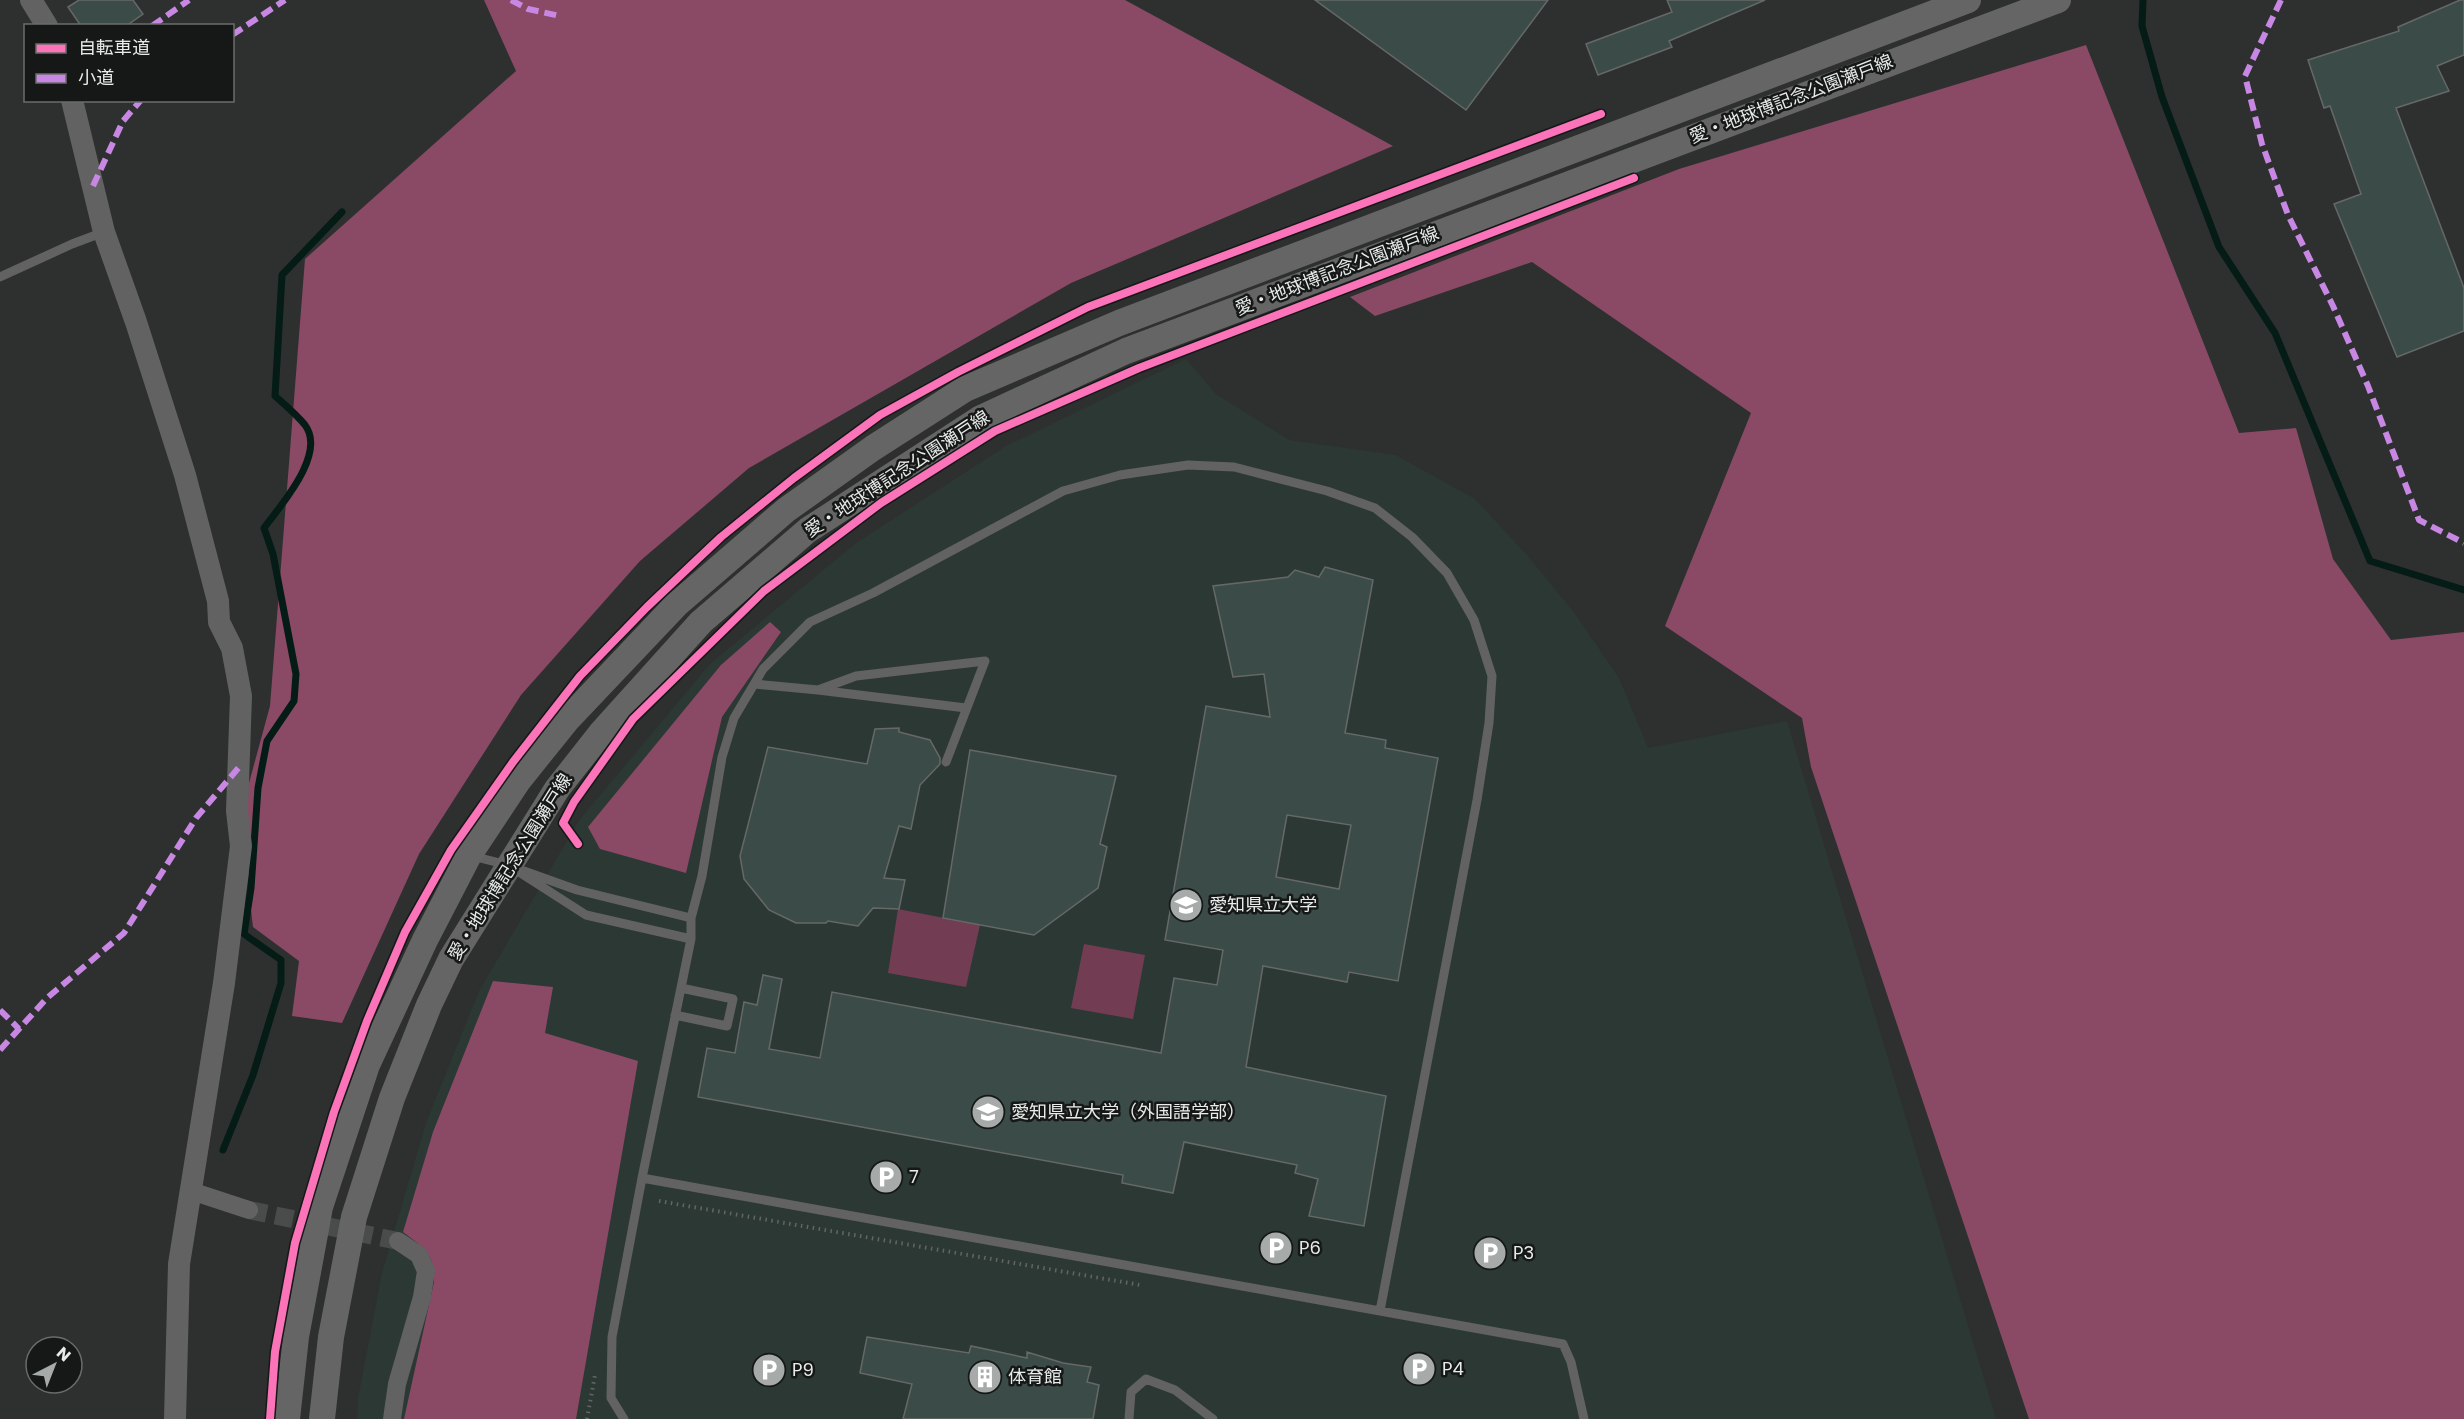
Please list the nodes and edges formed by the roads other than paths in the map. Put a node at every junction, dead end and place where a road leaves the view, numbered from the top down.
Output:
1 (31, 0) edge
2 (1968, 0) edge
3 (2058, 0) edge
4 (46, 24) edge
5 (72, 102) edge
6 (104, 232) junction
7 (0, 277) edge
8 (755, 684) junction
9 (818, 690) junction
10 (966, 708) junction
11 (946, 762) dead end
12 (469, 855) junction
13 (508, 865) junction
14 (691, 918) junction
15 (691, 939) junction
16 (681, 988) junction
17 (675, 1015) junction
18 (642, 1178) junction
19 (191, 1191) junction
20 (249, 1210) tunnel mouth
21 (398, 1241) tunnel mouth
22 (1380, 1311) junction
23 (175, 1419) edge
24 (287, 1419) edge
25 (322, 1419) edge
26 (392, 1419) edge
27 (624, 1419) edge
28 (1129, 1419) edge
29 (1213, 1419) edge
30 (1584, 1419) edge

1 - 4 street
2 - 12 main road, 愛・地球博記念公園瀬戸線
3 - 13 main road, 愛・地球博記念公園瀬戸線
5 - 6 street
6 - 7 lane
6 - 19 street
8 - 9 lane
8 - 14 lane
8 - 22 lane
9 - 10 lane
9 - 10 lane
10 - 11 lane
12 - 13 lane
12 - 24 main road, 愛・地球博記念公園瀬戸線
13 - 14 lane
13 - 15 lane
13 - 25 main road, 愛・地球博記念公園瀬戸線
14 - 15 lane
15 - 16 lane
16 - 17 lane
16 - 17 lane
17 - 18 lane
18 - 22 lane
18 - 27 lane
19 - 20 street
19 - 23 street
21 - 26 street
22 - 30 lane
28 - 29 lane

